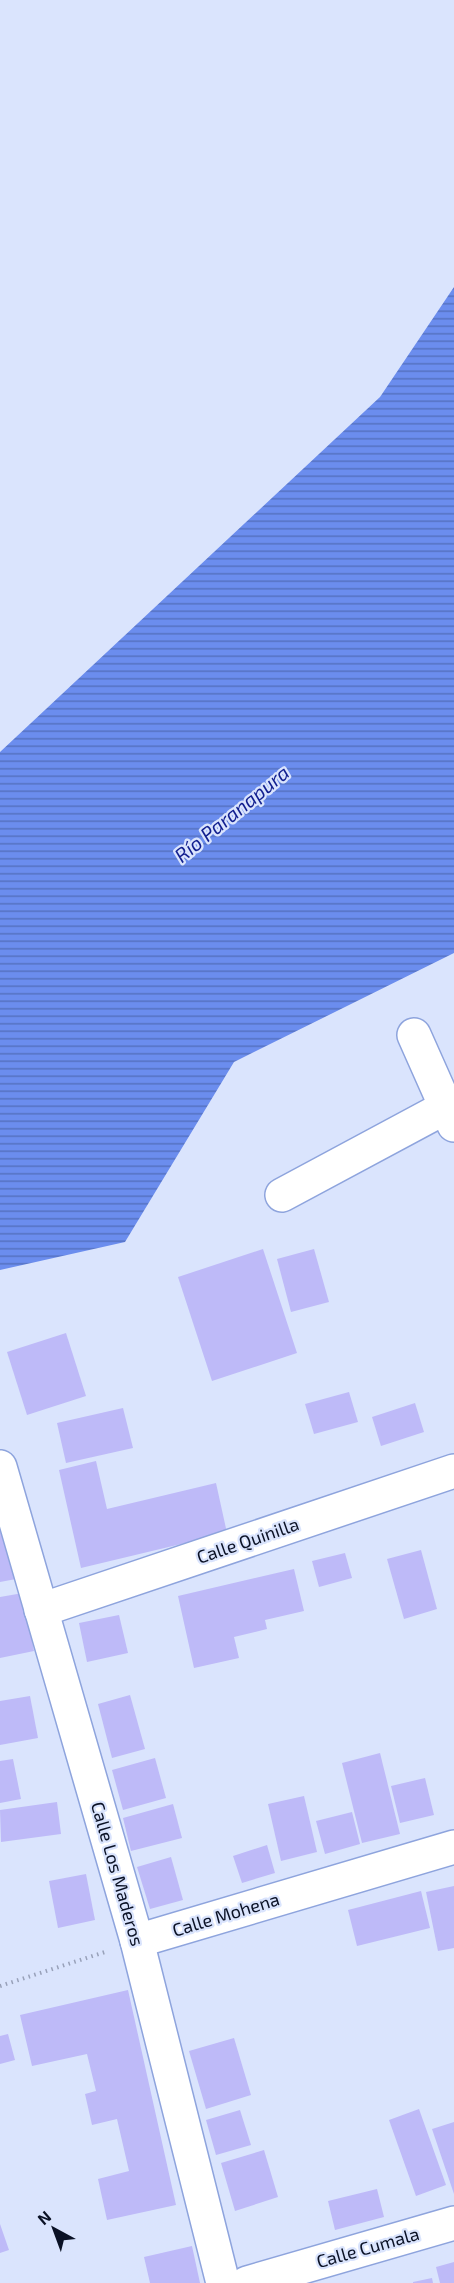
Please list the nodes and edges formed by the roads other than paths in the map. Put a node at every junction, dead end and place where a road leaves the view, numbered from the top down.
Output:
1 (414, 1035) dead end
2 (450, 1116) edge
3 (282, 1195) dead end
4 (0, 1467) edge
5 (454, 1471) edge
6 (41, 1610) junction
7 (454, 1847) edge
8 (136, 1941) junction
9 (454, 2223) edge
10 (223, 2283) edge
11 (247, 2283) edge

1 - 2 street
2 - 3 street
4 - 6 street, Calle Los Maderos
5 - 6 street, Calle Quinilla
6 - 8 street, Calle Los Maderos
7 - 8 street, Calle Mohena
8 - 10 street, Calle Los Maderos
9 - 11 street, Calle Cumala

